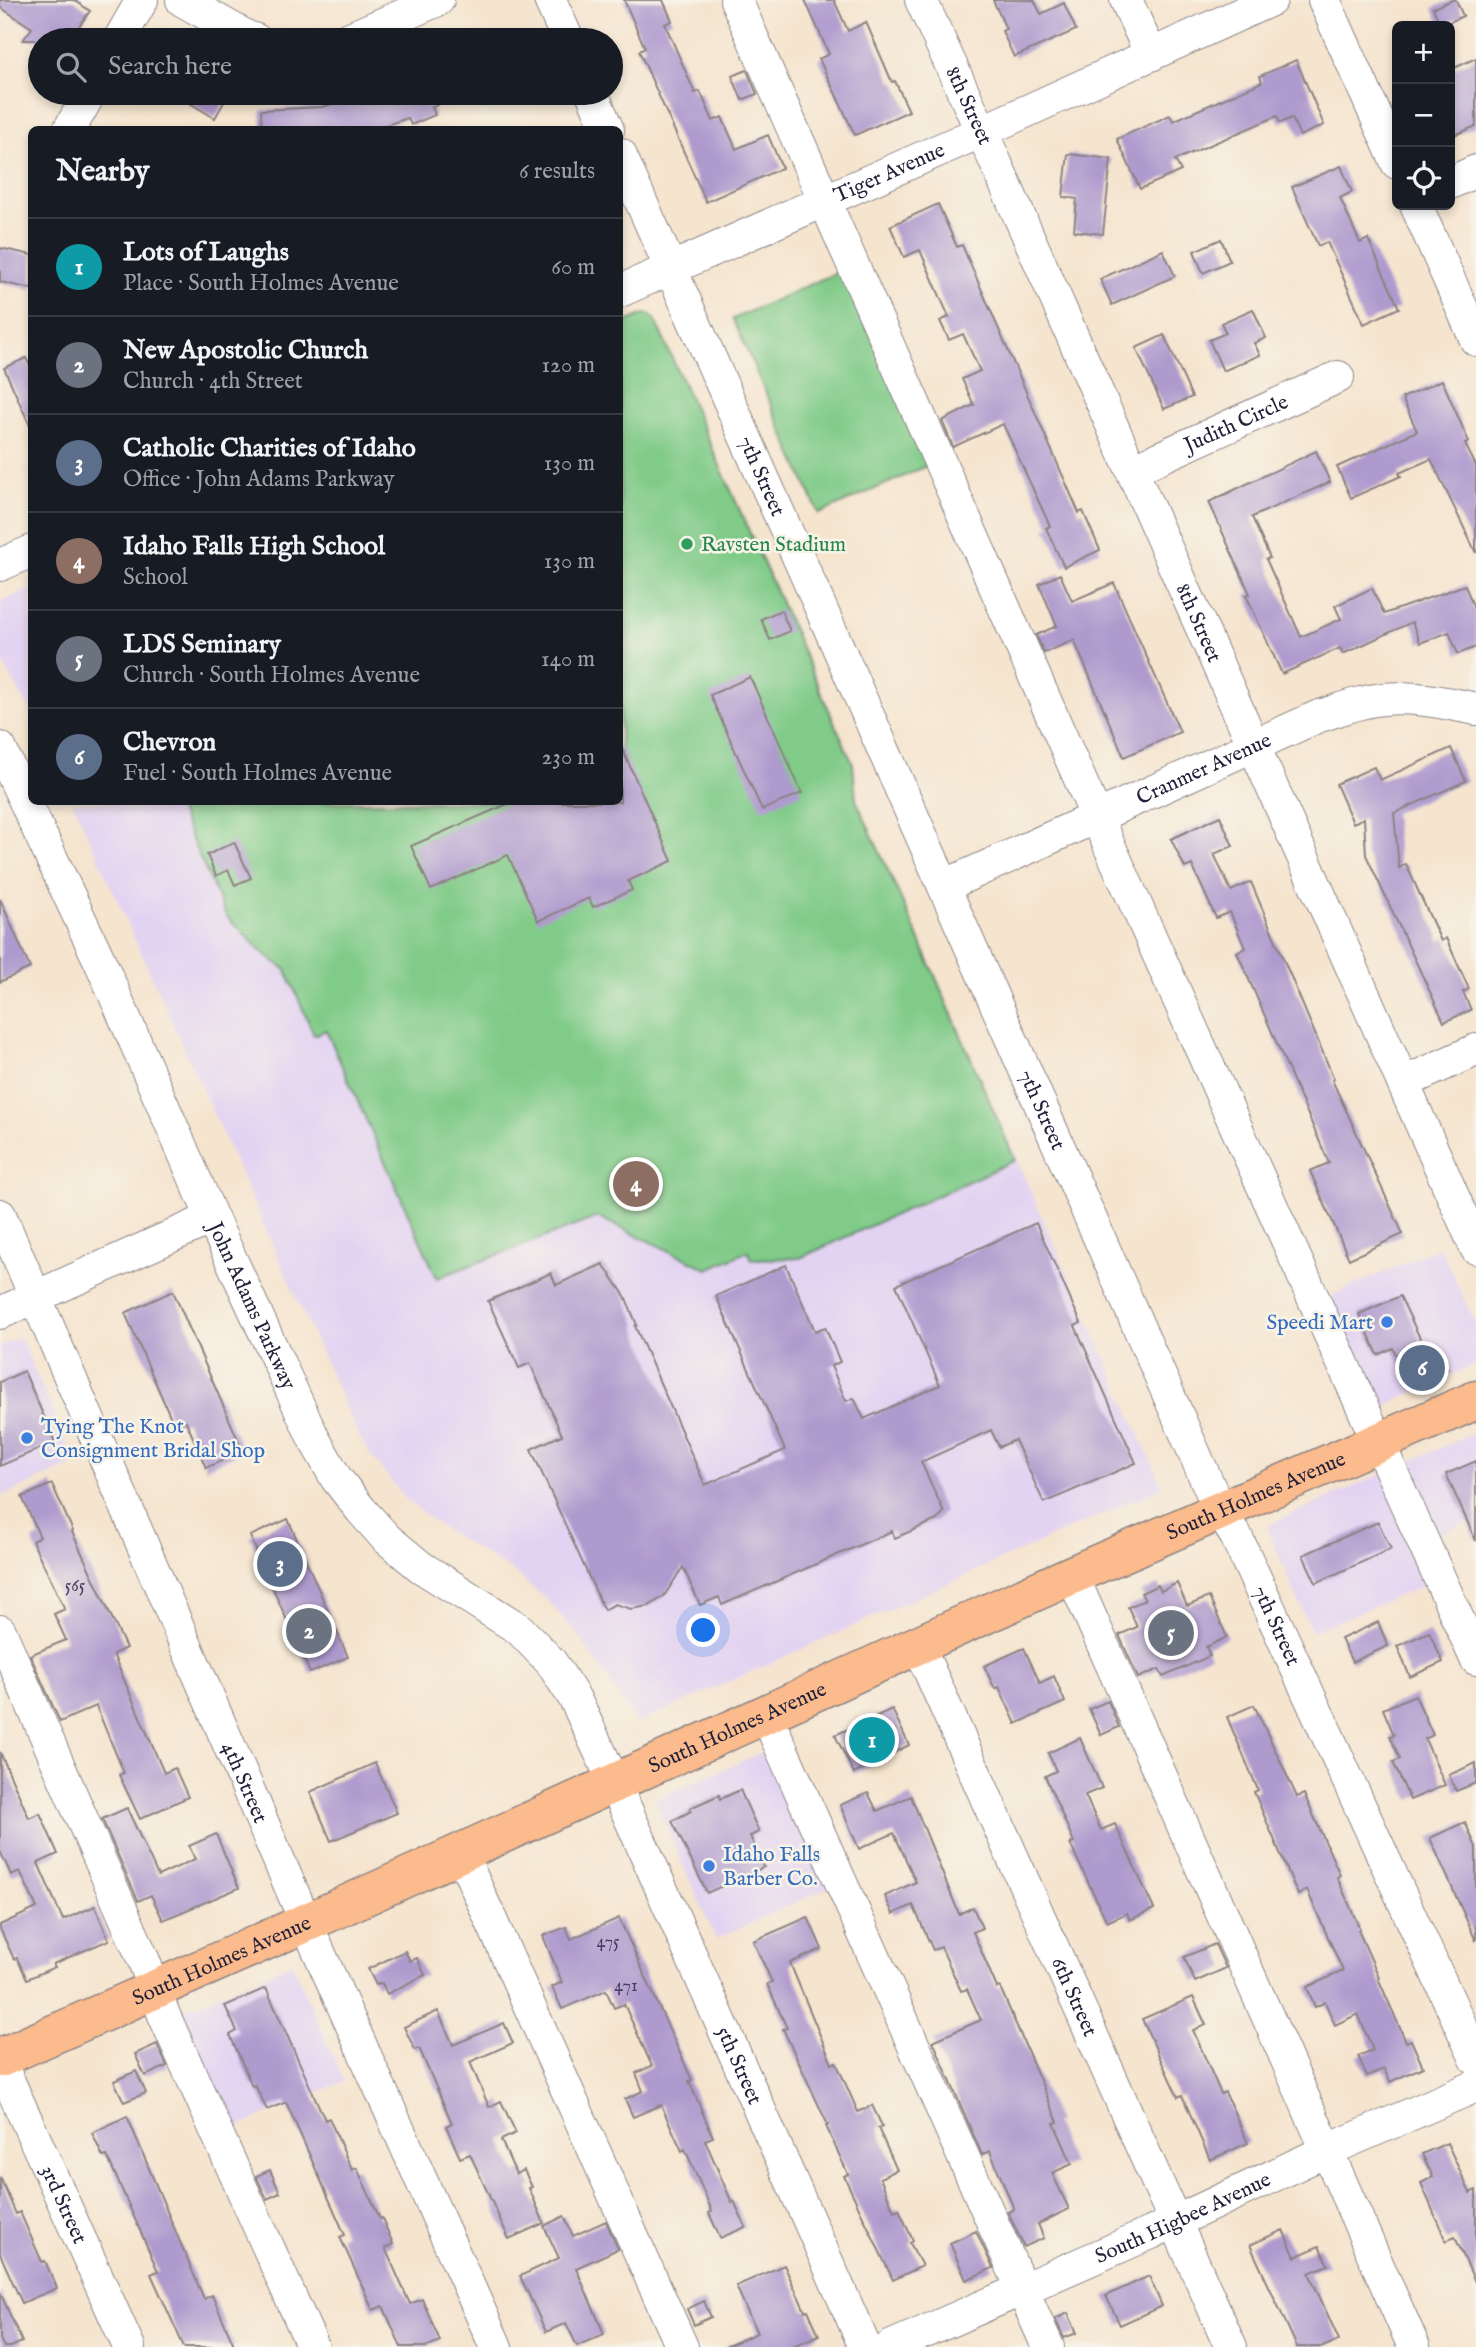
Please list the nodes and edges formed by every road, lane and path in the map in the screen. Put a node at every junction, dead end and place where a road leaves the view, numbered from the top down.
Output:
1 (142, 0) edge
2 (182, 0) edge
3 (438, 0) edge
4 (550, 0) edge
5 (736, 0) edge
6 (921, 0) edge
7 (1126, 0) edge
8 (1271, 0) edge
9 (1324, 0) edge
10 (126, 28) edge
11 (231, 28) edge
12 (373, 28) edge
13 (563, 28) edge
14 (1151, 55) junction
15 (83, 105) edge
16 (597, 105) edge
17 (71, 126) edge
18 (606, 126) edge
19 (982, 132) junction
20 (1392, 152) edge
21 (623, 161) edge
22 (1476, 171) edge
23 (1455, 181) edge
24 (823, 201) junction
25 (1418, 210) edge
26 (671, 268) junction
27 (623, 290) edge
28 (1476, 340) edge
29 (1338, 377) dead end
30 (1132, 470) junction
31 (28, 553) edge
32 (0, 565) edge
33 (1476, 709) edge
34 (1255, 747) junction
35 (0, 748) edge
36 (1097, 817) junction
37 (944, 886) junction
38 (1476, 1050) edge
39 (1404, 1083) junction
40 (0, 1215) edge
41 (212, 1218) junction
42 (1476, 1248) edge
43 (35, 1297) junction
44 (0, 1313) edge
45 (1476, 1400) edge
46 (1379, 1444) junction
47 (1220, 1511) junction
48 (1072, 1575) junction
49 (0, 1631) edge
50 (918, 1645) junction
51 (1476, 1659) edge
52 (766, 1714) junction
53 (614, 1782) junction
54 (461, 1853) junction
55 (306, 1923) junction
56 (154, 1990) junction
57 (1476, 2059) edge
58 (0, 2060) edge
59 (1476, 2085) edge
60 (1326, 2151) junction
61 (1175, 2222) junction
62 (1023, 2291) junction
63 (129, 2347) edge
64 (313, 2347) edge
65 (496, 2347) edge
66 (682, 2347) edge
67 (865, 2347) edge
68 (890, 2347) edge
69 (1048, 2347) edge
70 (1231, 2347) edge
71 (1414, 2347) edge

1 - 10 street
2 - 11 street
3 - 12 street
4 - 13 street
5 - 24 street
6 - 19 street, 8th Street
7 - 14 street
8 - 14 street, Tiger Avenue
9 - 20 street
14 - 19 street, Tiger Avenue
15 - 17 street
16 - 18 street
19 - 24 street, Tiger Avenue
19 - 30 street, 8th Street
21 - 26 street, 7th Street
22 - 23 street
24 - 26 street, Tiger Avenue
24 - 36 street
25 - 28 street
26 - 27 street, Tiger Avenue
26 - 37 street, 7th Street
29 - 30 street, Judith Circle
30 - 34 street, 8th Street
31 - 32 street
33 - 34 street, Cranmer Avenue
34 - 36 street, Cranmer Avenue
34 - 39 street, 8th Street
35 - 41 street, John Adams Parkway
36 - 37 street, Cranmer Avenue
36 - 46 street
37 - 47 street, 7th Street
38 - 39 street
39 - 42 street, 8th Street
40 - 43 street, 4th Street
41 - 43 street
41 - 53 street, John Adams Parkway
43 - 44 street
43 - 55 street, 4th Street
45 - 46 main road, South Holmes Avenue
46 - 47 main road, South Holmes Avenue
46 - 51 street
47 - 48 main road, South Holmes Avenue
47 - 57 street, 7th Street
48 - 50 main road, South Holmes Avenue
48 - 60 street
49 - 56 street
50 - 52 main road, South Holmes Avenue
50 - 61 street, 6th Street
52 - 53 main road, South Holmes Avenue
52 - 62 street
53 - 54 main road, South Holmes Avenue
53 - 67 street, 5th Street
54 - 55 main road, South Holmes Avenue
54 - 66 street
55 - 56 main road, South Holmes Avenue
55 - 65 street, 4th Street
56 - 58 main road, South Holmes Avenue
56 - 64 street
58 - 63 street, 3rd Street
59 - 60 street, South Higbee Avenue
60 - 61 street, South Higbee Avenue
60 - 71 street
61 - 62 street, South Higbee Avenue
61 - 70 street, 6th Street
62 - 68 street, South Higbee Avenue
62 - 69 street

